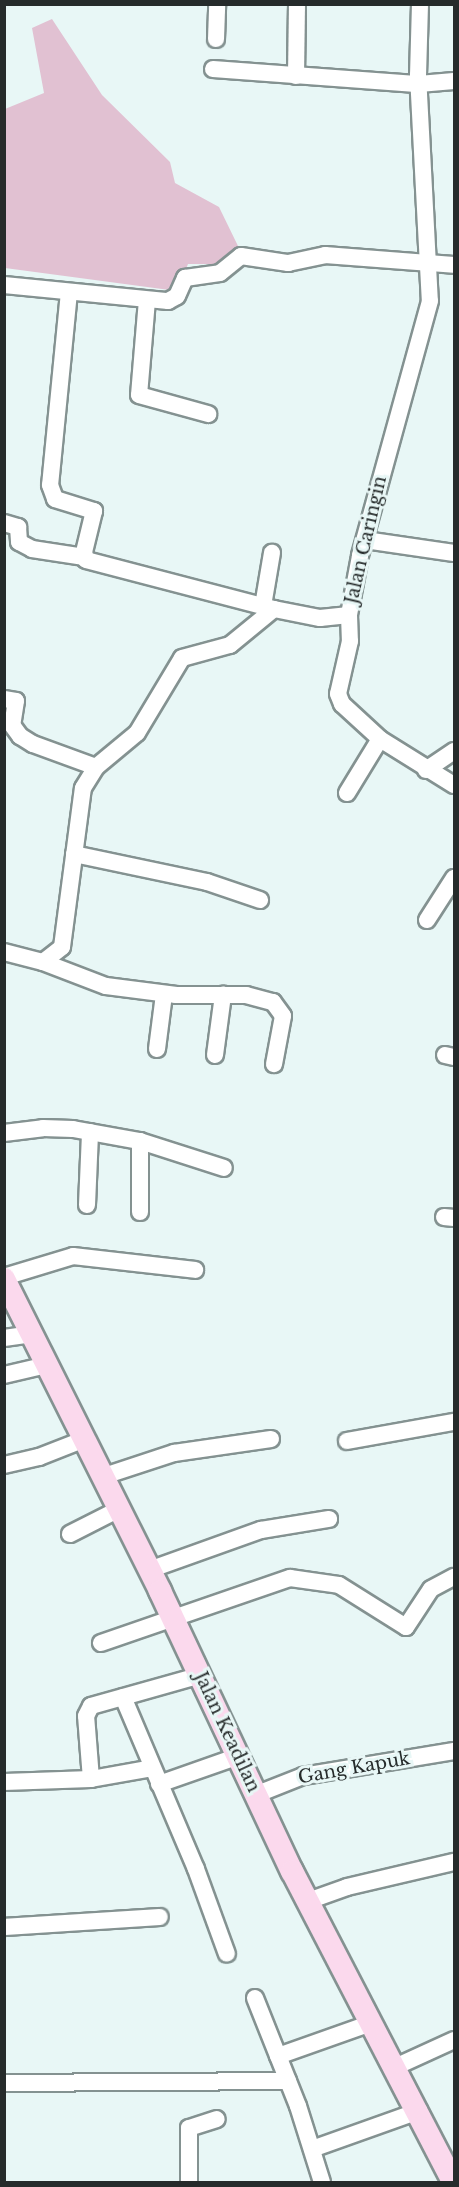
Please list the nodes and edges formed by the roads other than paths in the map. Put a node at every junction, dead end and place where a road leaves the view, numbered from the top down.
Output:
1 (217, 4) edge
2 (297, 4) edge
3 (420, 4) edge
4 (216, 39) dead end
5 (213, 69) dead end
6 (296, 76) junction
7 (454, 81) edge
8 (419, 84) junction
9 (430, 264) junction
10 (454, 265) edge
11 (4, 285) edge
12 (69, 292) junction
13 (147, 300) junction
14 (208, 414) dead end
15 (4, 523) edge
16 (365, 540) junction
17 (272, 553) dead end
18 (454, 553) edge
19 (84, 557) junction
20 (269, 608) junction
21 (349, 615) junction
22 (4, 699) edge
23 (380, 739) junction
24 (454, 751) edge
25 (96, 767) junction
26 (426, 770) junction
27 (454, 785) edge
28 (347, 793) dead end
29 (74, 854) junction
30 (454, 878) edge
31 (260, 900) dead end
32 (427, 920) dead end
33 (4, 952) edge
34 (43, 962) junction
35 (164, 994) junction
36 (223, 995) junction
37 (157, 1049) dead end
38 (216, 1055) dead end
39 (274, 1064) dead end
40 (90, 1132) junction
41 (4, 1133) edge
42 (140, 1142) junction
43 (224, 1167) dead end
44 (87, 1205) dead end
45 (140, 1212) dead end
46 (195, 1270) dead end
47 (4, 1278) edge
48 (29, 1331) junction
49 (4, 1332) edge
50 (4, 1338) edge
51 (47, 1365) junction
52 (4, 1375) edge
53 (454, 1422) edge
54 (85, 1439) junction
55 (271, 1439) dead end
56 (347, 1441) dead end
57 (4, 1465) edge
58 (109, 1474) junction
59 (119, 1509) junction
60 (329, 1519) dead end
61 (70, 1534) dead end
62 (149, 1570) junction
63 (454, 1577) edge
64 (172, 1616) junction
65 (101, 1643) dead end
66 (201, 1675) junction
67 (123, 1697) junction
68 (454, 1751) edge
69 (239, 1756) junction
70 (152, 1768) junction
71 (91, 1779) junction
72 (4, 1782) edge
73 (159, 1784) junction
74 (269, 1788) junction
75 (454, 1862) edge
76 (308, 1901) junction
77 (160, 1917) dead end
78 (4, 1927) edge
79 (227, 1954) dead end
80 (255, 1998) dead end
81 (371, 2023) junction
82 (454, 2040) edge
83 (278, 2056) junction
84 (402, 2064) junction
85 (288, 2081) junction
86 (4, 2083) edge
87 (419, 2111) junction
88 (218, 2119) dead end
89 (312, 2149) junction
90 (189, 2182) edge
91 (322, 2182) edge
92 (453, 2182) edge

1 - 4 street
2 - 6 street
3 - 8 street, Jalan Caringin
5 - 6 street
6 - 8 street
7 - 8 street
8 - 9 street, Jalan Caringin
9 - 10 street
9 - 13 street
9 - 16 street, Jalan Caringin
11 - 12 street
12 - 13 street
12 - 19 street
13 - 14 street
15 - 19 street, Jalan Caringin
16 - 18 street
16 - 21 street, Jalan Caringin
17 - 20 street
19 - 20 street, Jalan Caringin
20 - 21 street, Jalan Caringin
20 - 25 street
21 - 23 street
22 - 25 street
23 - 26 street
23 - 28 street
24 - 26 street
25 - 29 street
26 - 27 street
29 - 31 street
29 - 34 street
30 - 32 street
33 - 34 street
34 - 35 street
35 - 36 street
35 - 37 street
36 - 38 street
36 - 39 street
40 - 41 street
40 - 42 street
40 - 44 street
42 - 43 street
42 - 45 street
46 - 47 street
47 - 48 main road, Jalan Keadilan
48 - 49 street
48 - 50 street
48 - 51 main road, Jalan Keadilan
51 - 52 street
51 - 54 main road, Jalan Keadilan
53 - 56 street
54 - 57 street
54 - 58 main road, Jalan Keadilan
55 - 58 street
58 - 59 main road, Jalan Keadilan
59 - 61 street
59 - 62 main road, Jalan Keadilan
60 - 62 street
62 - 64 main road, Jalan Keadilan
63 - 64 street
64 - 65 street
64 - 66 main road, Jalan Keadilan
66 - 67 street
66 - 69 main road, Jalan Keadilan
67 - 70 street
67 - 71 street
68 - 74 street, Gang Kapuk
69 - 73 street
69 - 74 main road, Jalan Keadilan
70 - 71 street
70 - 73 street
71 - 72 street
73 - 79 street
74 - 76 main road, Jalan Keadilan
75 - 76 street
76 - 81 main road, Jalan Keadilan
77 - 78 street
80 - 83 street
81 - 83 street
81 - 84 main road, Jalan Keadilan
82 - 84 street
83 - 85 street
84 - 87 main road, Jalan Keadilan
85 - 86 street
85 - 89 street
87 - 89 street
87 - 92 main road, Jalan Keadilan
88 - 90 street
89 - 91 street

